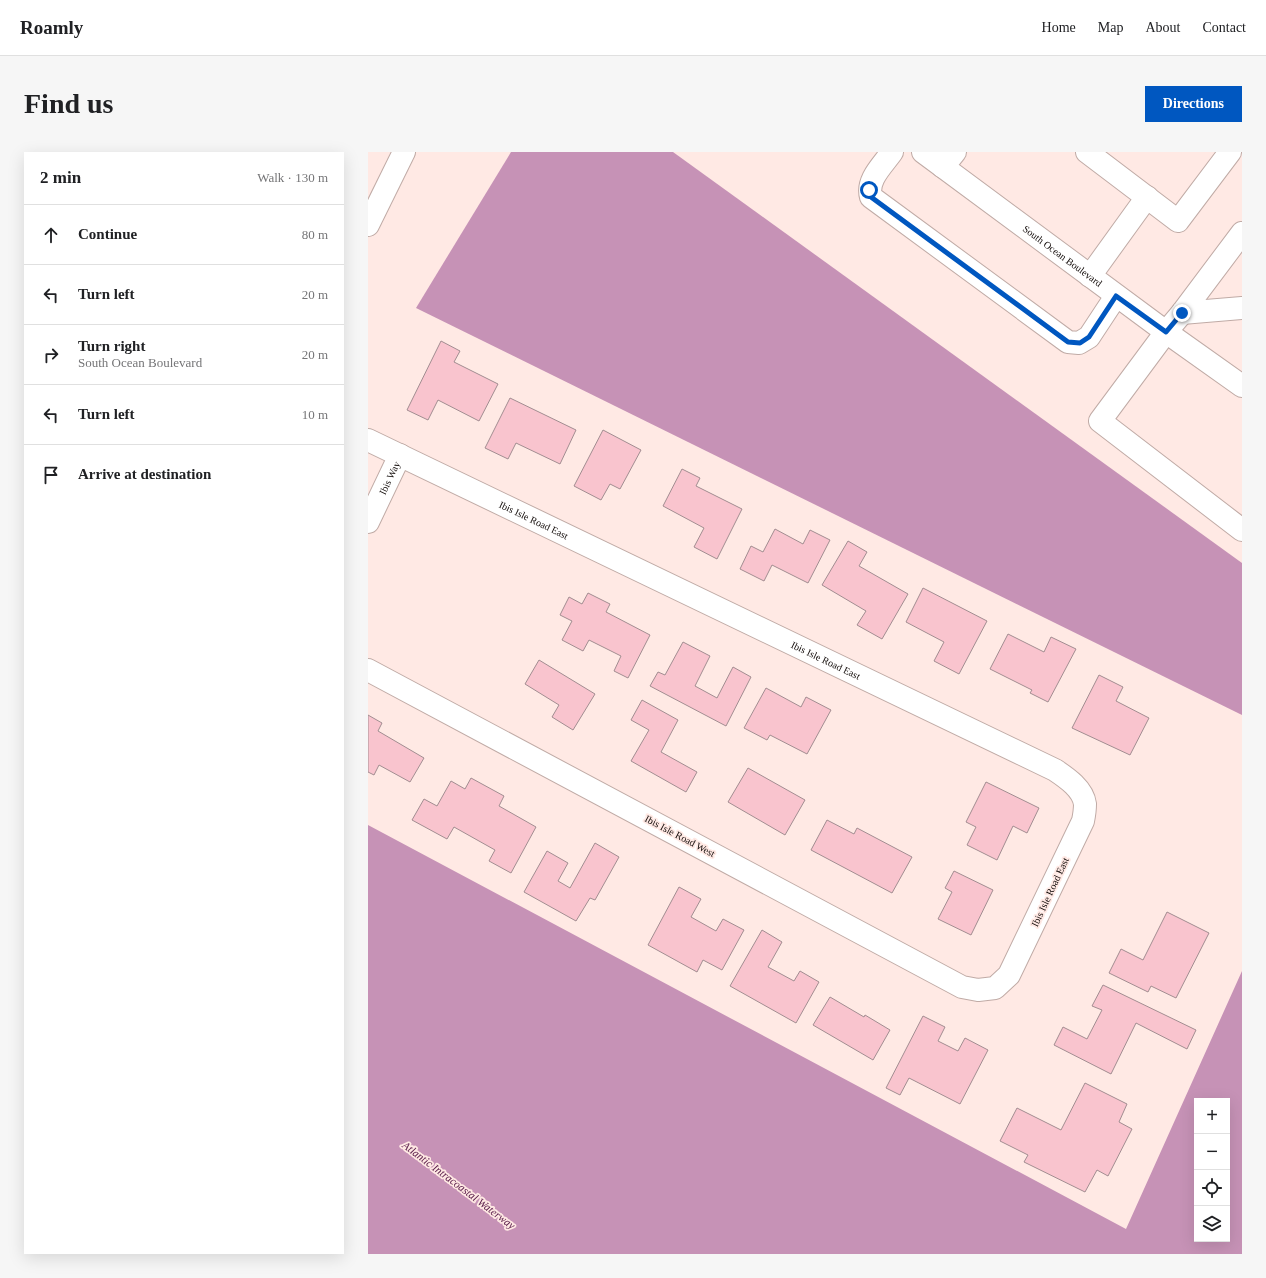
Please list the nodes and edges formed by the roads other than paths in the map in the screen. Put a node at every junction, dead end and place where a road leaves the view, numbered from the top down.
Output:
1 (404, 152) edge
2 (892, 152) edge
3 (923, 152) edge
4 (1087, 152) edge
5 (1230, 152) edge
6 (949, 160) edge
7 (1146, 197) junction
8 (368, 225) edge
9 (1242, 233) edge
10 (1090, 276) junction
11 (1116, 296) junction
12 (1242, 308) edge
13 (1182, 313) junction
14 (1166, 332) junction
15 (1242, 386) edge
16 (368, 440) edge
17 (400, 455) junction
18 (368, 522) edge
19 (1242, 530) edge
20 (368, 670) edge
21 (995, 988) joint

1 - 8 street
2 - 11 street
3 - 6 street, South Ocean Boulevard
4 - 7 street
5 - 7 street
6 - 10 street, South Ocean Boulevard
7 - 10 street
9 - 13 street
10 - 11 street, South Ocean Boulevard
11 - 14 street, South Ocean Boulevard
12 - 13 street
13 - 14 street
14 - 15 street, South Ocean Boulevard
14 - 19 street
16 - 17 street, Ibis Isle Road East
17 - 18 street, Ibis Way
17 - 21 street, Ibis Isle Road East
20 - 21 street, Ibis Isle Road West

